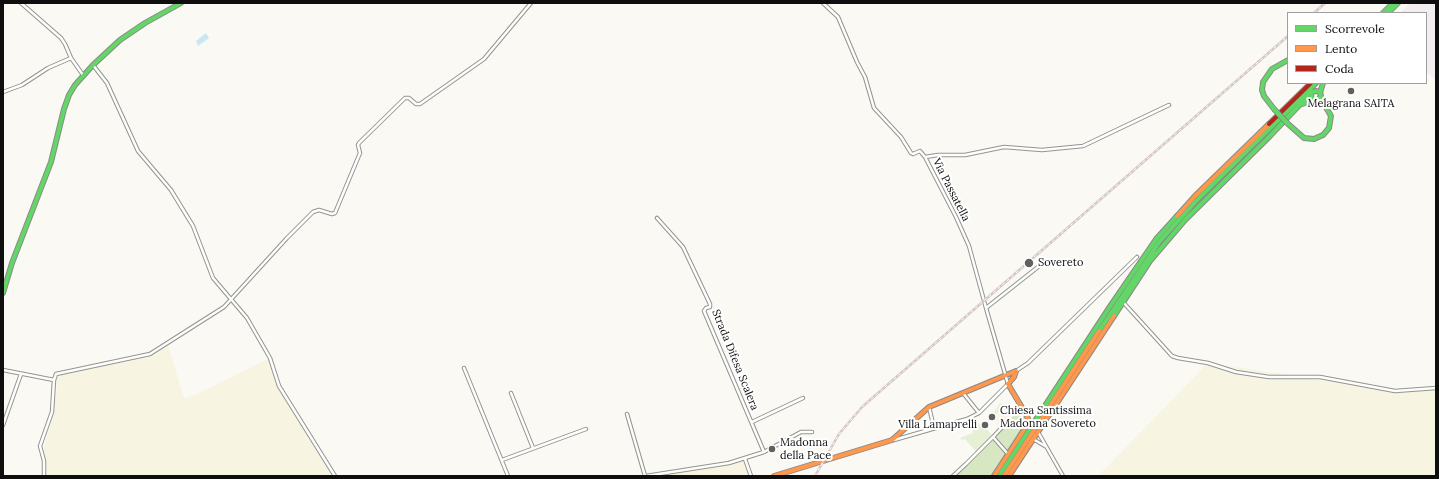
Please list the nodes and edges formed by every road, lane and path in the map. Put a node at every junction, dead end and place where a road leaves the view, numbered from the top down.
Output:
1 (21, 3) edge
2 (181, 3) edge
3 (531, 3) edge
4 (823, 3) edge
5 (1393, 3) edge
6 (1398, 3) edge
7 (1384, 12) edge
8 (1389, 12) edge
9 (71, 58) junction
10 (1287, 61) edge
11 (93, 65) junction
12 (83, 75) junction
13 (1309, 84) edge
14 (1315, 84) edge
15 (1323, 84) edge
16 (3, 92) edge
17 (1312, 92) junction
18 (1320, 95) junction
19 (1315, 100) junction
20 (1168, 105) dead end
21 (1300, 105) junction
22 (1326, 107) junction
23 (925, 157) junction
24 (657, 218) dead end
25 (1137, 257) dead end
26 (1038, 267) dead end
27 (3, 293) edge
28 (232, 299) junction
29 (1123, 302) junction
30 (986, 308) junction
31 (464, 368) dead end
32 (3, 370) edge
33 (1016, 371) junction
34 (22, 374) junction
35 (1004, 376) junction
36 (54, 380) junction
37 (1008, 384) junction
38 (1436, 388) edge
39 (511, 393) dead end
40 (963, 393) junction
41 (803, 398) dead end
42 (928, 407) junction
43 (979, 413) junction
44 (627, 414) dead end
45 (1008, 421) dead end
46 (752, 422) junction
47 (3, 425) edge
48 (934, 428) junction
49 (586, 429) dead end
50 (812, 432) dead end
51 (1038, 432) junction
52 (993, 436) junction
53 (1033, 439) junction
54 (892, 440) junction
55 (1045, 446) junction
56 (533, 448) junction
57 (764, 452) junction
58 (1008, 454) junction
59 (746, 459) junction
60 (502, 460) junction
61 (44, 476) edge
62 (336, 476) edge
63 (508, 476) edge
64 (645, 476) edge
65 (751, 476) edge
66 (774, 476) edge
67 (953, 476) edge
68 (994, 476) edge
69 (999, 476) edge
70 (1004, 476) edge
71 (1009, 476) edge
72 (1062, 476) edge

1 - 9 street
2 - 11 main road
3 - 28 street
4 - 23 street, Via Passatella
5 - 7 main road
6 - 8 main road
9 - 12 street
9 - 16 street
10 - 22 main road, bridge
11 - 12 main road
11 - 28 street
12 - 27 main road
13 - 69 main road
14 - 70 main road
15 - 18 main road
17 - 18 main road
17 - 19 main road
17 - 21 main road
18 - 19 main road
18 - 22 main road
19 - 21 main road
19 - 22 main road
20 - 23 street
21 - 29 main road
23 - 30 street, Via Passatella
24 - 46 street, Strada Difesa Scalera
25 - 33 street
26 - 30 street
28 - 36 street
28 - 62 street
29 - 38 street
29 - 51 main road
30 - 35 street, Via Passatella
31 - 60 street
32 - 34 street
33 - 35 main road
33 - 37 main road
34 - 36 street
34 - 47 street
35 - 37 street, Via Passatella
35 - 40 main road
36 - 61 street
37 - 43 street
37 - 58 main road
39 - 56 street
40 - 42 main road
40 - 43 street
41 - 46 street
42 - 48 street
42 - 54 main road
43 - 48 street
44 - 64 street
45 - 52 street
46 - 57 street, Strada Difesa Scalera
48 - 54 street
49 - 56 street
50 - 57 street
51 - 53 main road
51 - 55 street
52 - 58 street
52 - 67 street
53 - 55 street
53 - 71 main road
54 - 66 main road
55 - 72 street
56 - 60 street
57 - 59 street
58 - 68 main road
59 - 64 street
59 - 65 street
60 - 63 street

